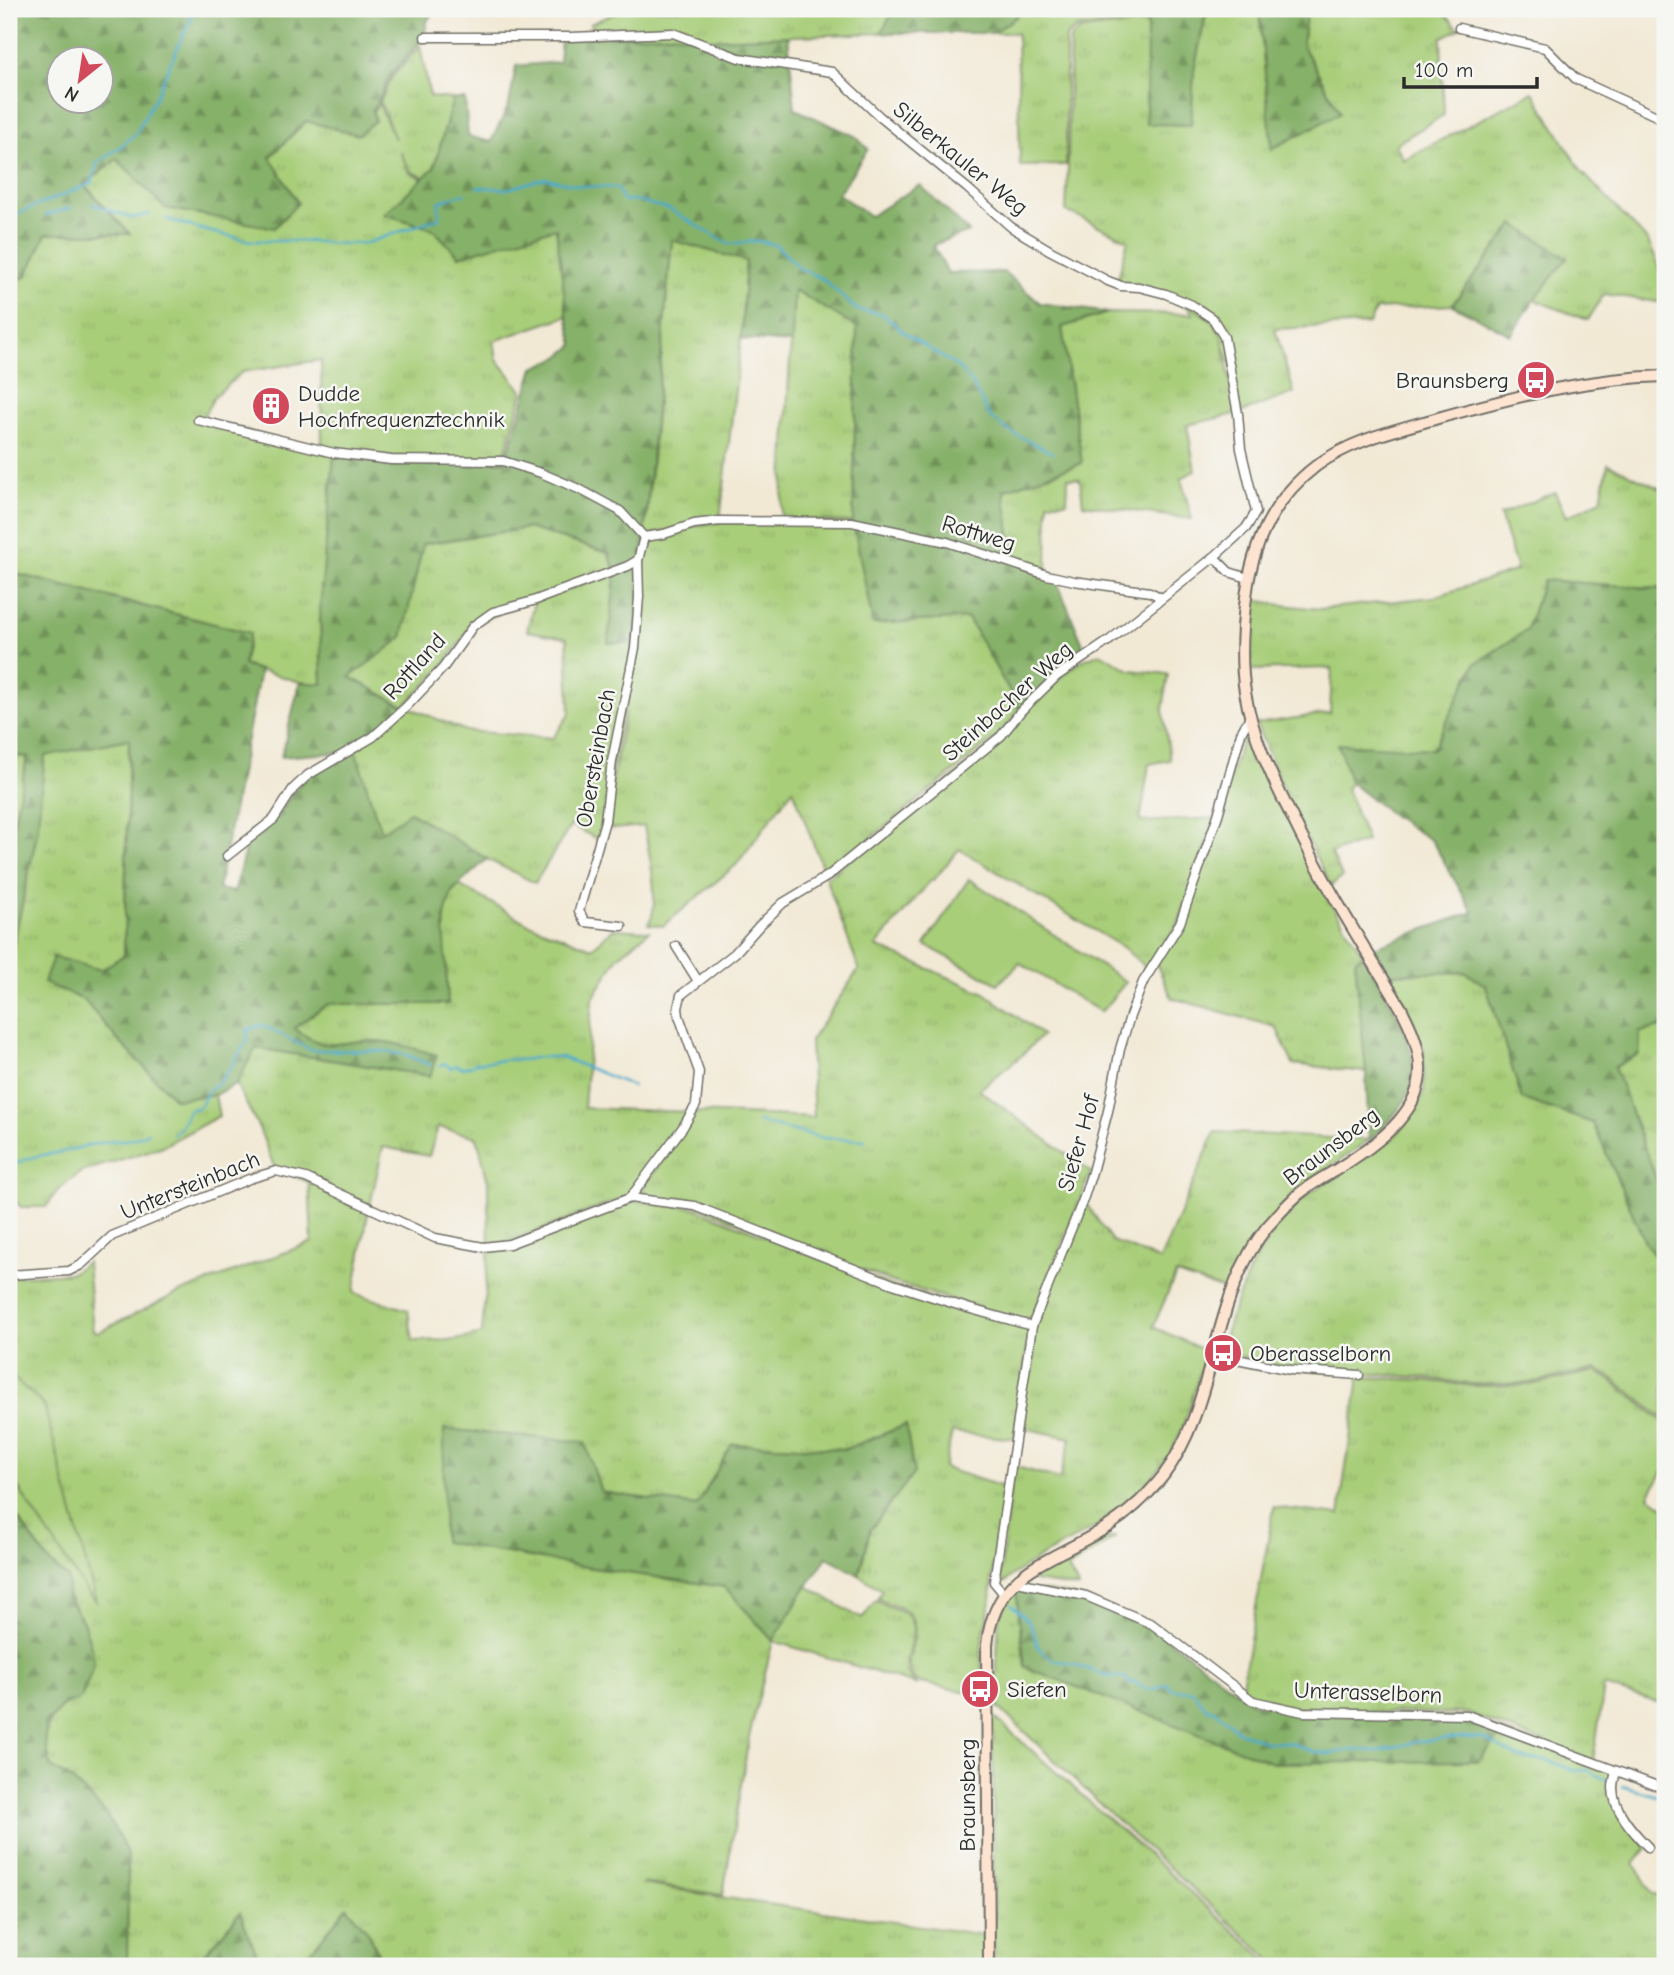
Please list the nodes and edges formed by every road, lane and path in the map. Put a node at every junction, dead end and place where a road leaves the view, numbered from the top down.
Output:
1 (1460, 28) dead end
2 (425, 37) dead end
3 (1665, 120) edge
4 (1665, 376) edge
5 (198, 420) dead end
6 (1266, 524) junction
7 (1246, 528) junction
8 (644, 537) junction
9 (1214, 557) junction
10 (638, 560) junction
11 (1248, 578) junction
12 (1162, 598) junction
13 (1251, 715) junction
14 (227, 856) dead end
15 (622, 926) dead end
16 (676, 946) dead end
17 (698, 981) junction
18 (630, 1198) junction
19 (9, 1275) edge
20 (1032, 1326) junction
21 (1212, 1354) junction
22 (1359, 1375) dead end
23 (1018, 1578) junction
24 (1004, 1594) junction
25 (1616, 1771) junction
26 (1665, 1789) edge
27 (1648, 1847) dead end
28 (989, 1966) edge

1 - 3 street
2 - 7 street, Silberkauler Weg
4 - 6 main road, Braunsberg
5 - 8 street
6 - 7 street
6 - 11 main road, Braunsberg
7 - 9 street
8 - 10 street
8 - 12 street, Rottweg
9 - 11 street
9 - 12 street, Steinbacher Weg
10 - 14 street, Rottland
10 - 15 street, Obersteinbach
11 - 13 main road, Braunsberg
12 - 17 street, Steinbacher Weg
13 - 20 street, Siefer Hof
13 - 21 main road, Braunsberg
16 - 17 street
17 - 18 street
18 - 19 street, Untersteinbach
18 - 20 street
20 - 24 street, Siefer Hof
21 - 22 street
21 - 23 main road, Braunsberg
23 - 24 main road, Braunsberg
23 - 25 street, Unterasselborn
24 - 28 main road, Braunsberg
25 - 26 street, Unterasselborn
25 - 27 street

